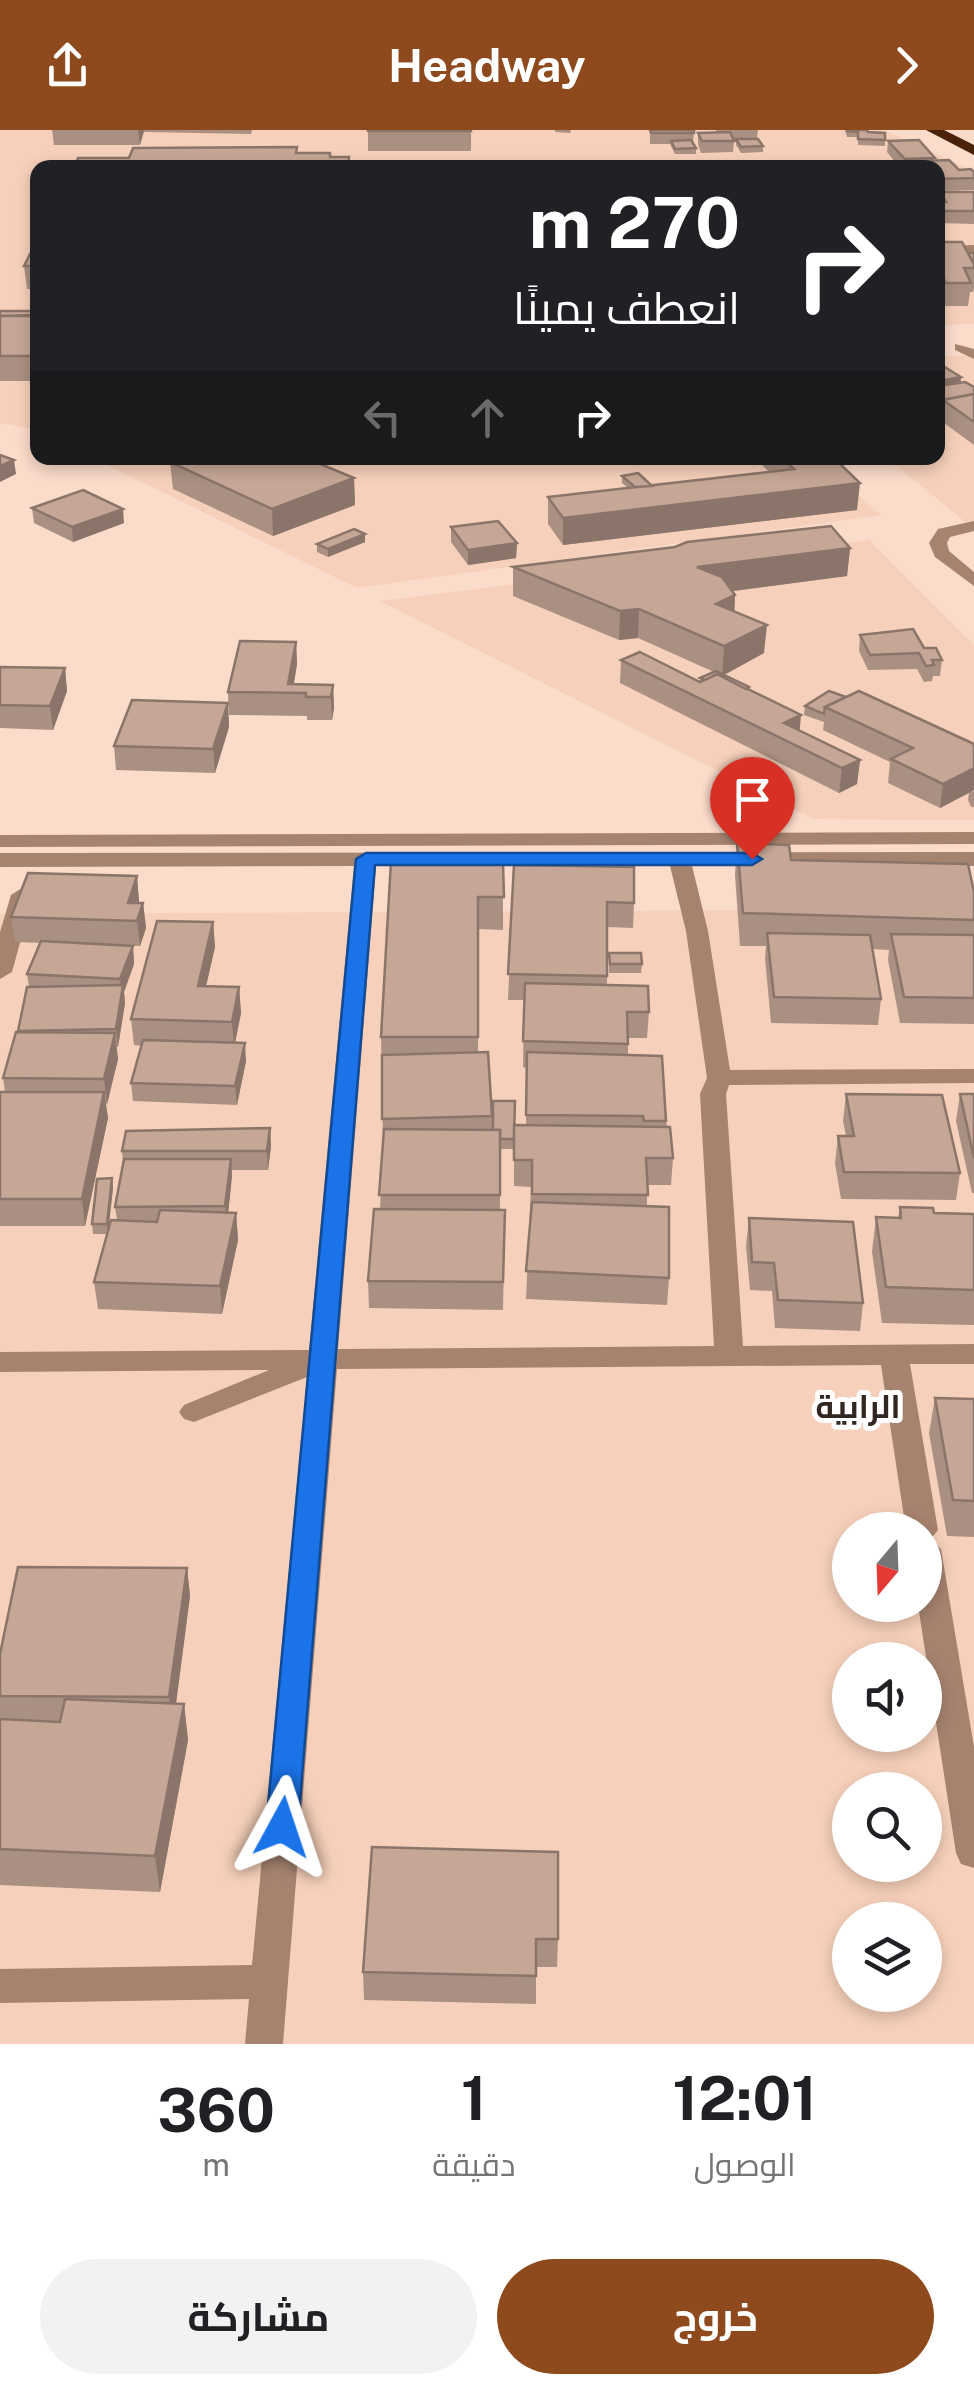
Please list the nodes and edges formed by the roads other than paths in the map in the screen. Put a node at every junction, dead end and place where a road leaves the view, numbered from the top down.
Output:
1 (933, 130) edge
2 (974, 151) edge
3 (974, 249) edge
4 (945, 250) edge
5 (974, 526) edge
6 (974, 581) edge
7 (974, 838) edge
8 (0, 841) edge
9 (32, 859) junction
10 (366, 859) junction
11 (679, 859) junction
12 (974, 859) edge
13 (0, 860) edge
14 (0, 972) edge
15 (974, 1076) edge
16 (720, 1078) junction
17 (974, 1354) edge
18 (894, 1355) junction
19 (730, 1356) junction
20 (322, 1359) junction
21 (0, 1362) edge
22 (194, 1412) dead end
23 (919, 1512) edge
24 (937, 1622) edge
25 (974, 1853) edge
26 (269, 1982) junction
27 (0, 1986) edge
28 (264, 2044) edge

1 - 2 highway
3 - 4 street
5 - 6 street
7 - 8 street
9 - 10 street
9 - 13 street
9 - 14 street
10 - 11 street
10 - 20 street
11 - 12 street
11 - 16 street
15 - 16 street
16 - 19 street
17 - 18 street
18 - 19 street
18 - 23 street
19 - 20 street
20 - 21 street
20 - 22 street
20 - 26 street
24 - 25 street
26 - 27 street
26 - 28 street

